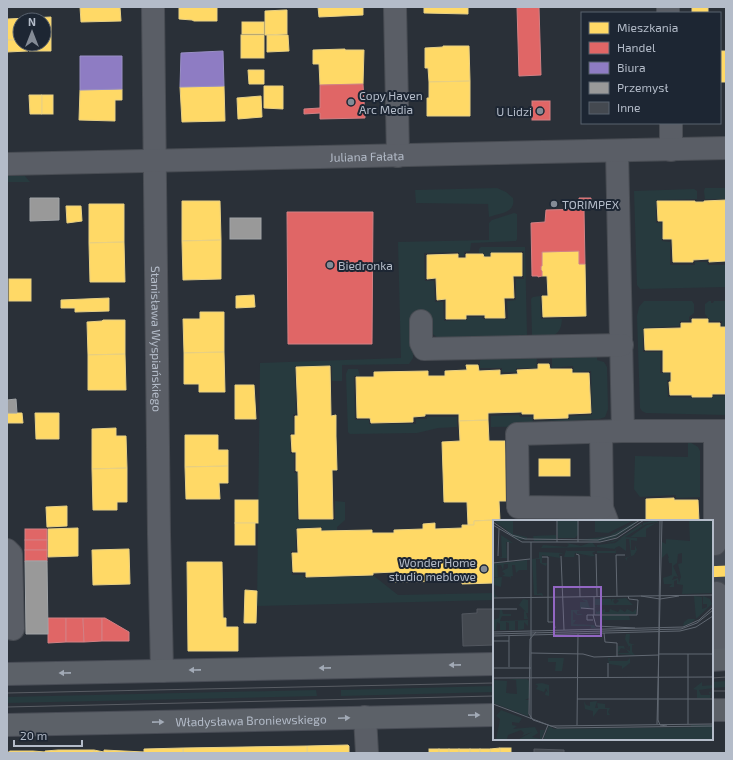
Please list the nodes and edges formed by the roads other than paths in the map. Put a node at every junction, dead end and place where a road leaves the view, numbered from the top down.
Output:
1 (153, 7) edge
2 (395, 7) edge
3 (671, 124) edge
4 (726, 148) edge
5 (670, 150) junction
6 (617, 151) junction
7 (398, 156) junction
8 (155, 161) junction
9 (7, 164) edge
10 (421, 321) dead end
11 (622, 345) junction
12 (623, 431) junction
13 (720, 431) edge
14 (601, 432) junction
15 (605, 514) edge
16 (716, 544) dead end
17 (7, 550) edge
18 (718, 604) tunnel mouth
19 (13, 629) dead end
20 (719, 659) edge
21 (493, 664) edge
22 (162, 671) junction
23 (7, 674) edge
24 (713, 710) edge
25 (726, 710) edge
26 (493, 715) edge
27 (365, 717) junction
28 (7, 725) edge
29 (368, 753) edge

1 - 8 street, Stanisława Wyspiańskiego
2 - 7 street
3 - 5 street
4 - 5 street, Juliana Fałata
5 - 6 street, Juliana Fałata
6 - 7 street, Juliana Fałata
6 - 11 street
7 - 8 street, Juliana Fałata
8 - 9 street, Juliana Fałata
8 - 22 street, Stanisława Wyspiańskiego
10 - 11 street
11 - 12 street
12 - 13 street
12 - 14 street
13 - 16 street
14 - 15 street
14 - 15 street
17 - 19 street
18 - 20 street
21 -> 22 main road
22 -> 23 main road
24 - 25 main road
27 -> 26 main road, Władysława Broniewskiego
28 -> 27 main road, Władysława Broniewskiego
27 - 29 street

